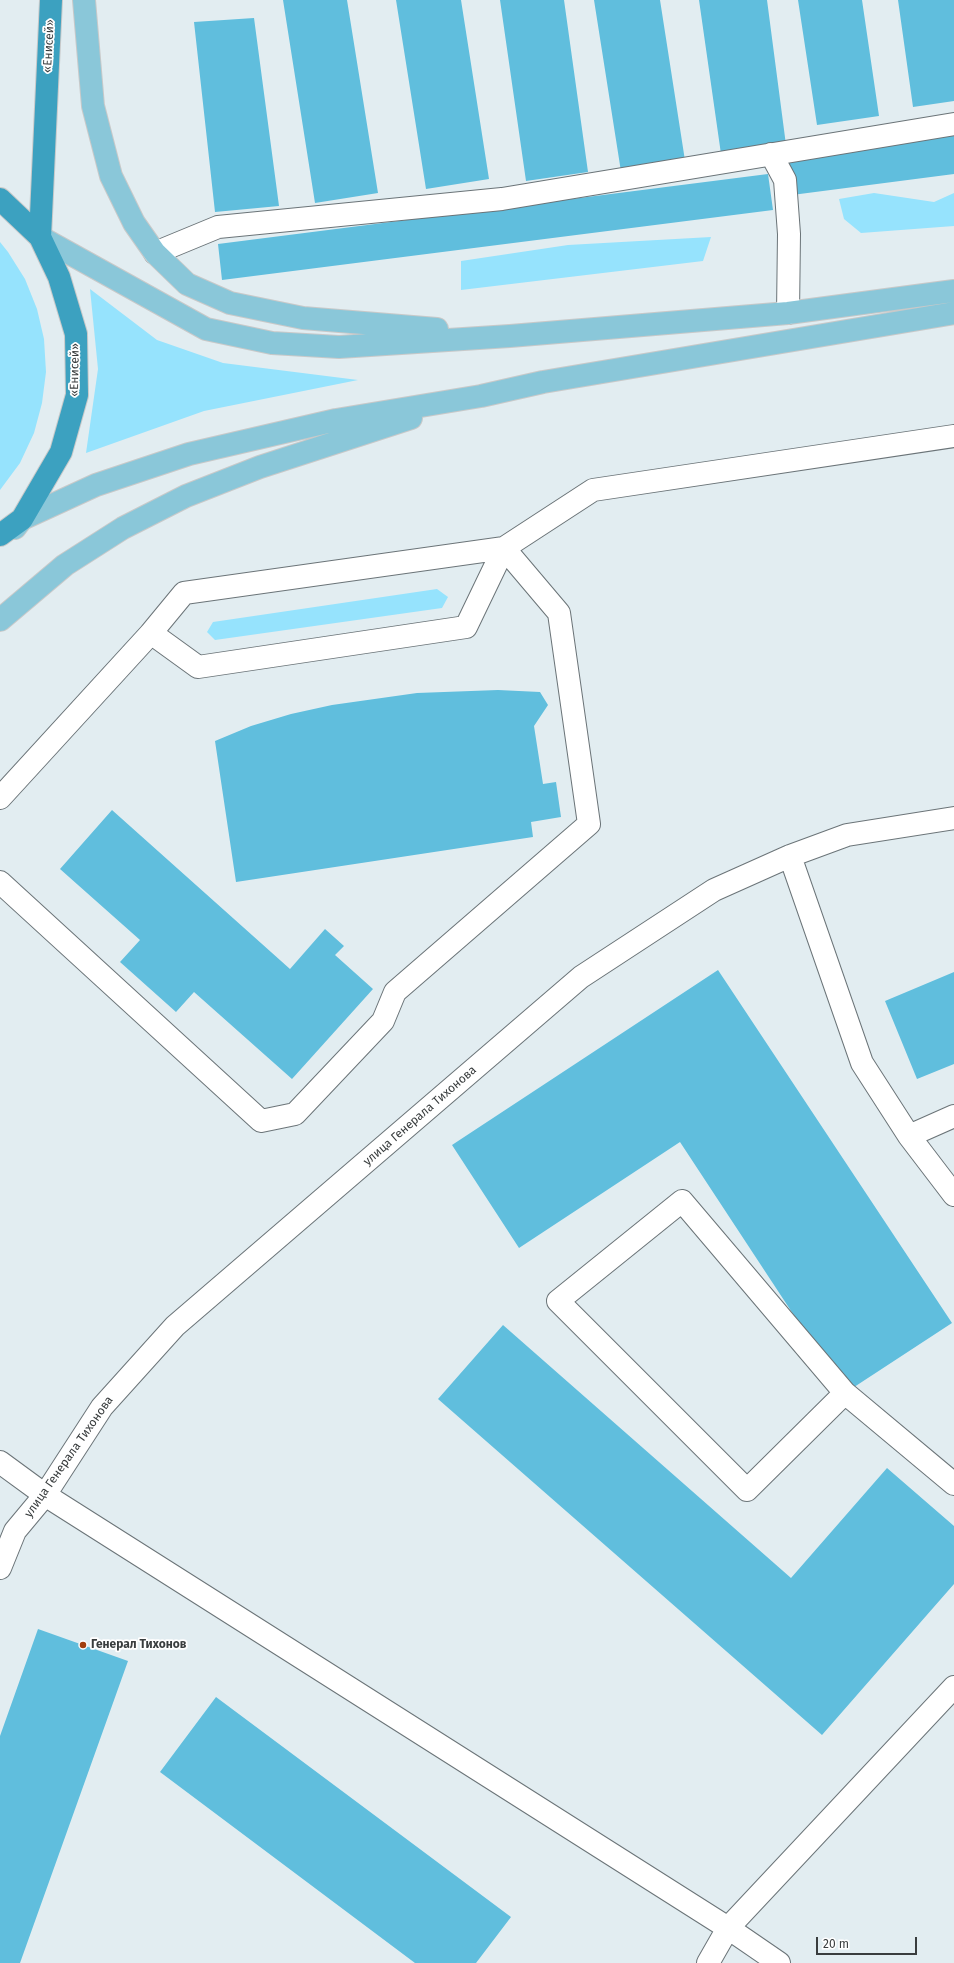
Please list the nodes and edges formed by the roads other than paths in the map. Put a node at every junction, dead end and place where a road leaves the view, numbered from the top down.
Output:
1 (51, 0) edge
2 (84, 0) edge
3 (954, 124) edge
4 (771, 154) junction
5 (0, 199) edge
6 (40, 237) junction
7 (155, 253) junction
8 (954, 291) edge
9 (788, 313) junction
10 (954, 313) edge
11 (510, 336) junction
12 (481, 396) junction
13 (954, 436) edge
14 (22, 519) junction
15 (0, 536) edge
16 (0, 545) edge
17 (504, 548) junction
18 (0, 620) edge
19 (151, 633) junction
20 (0, 798) edge
21 (954, 818) edge
22 (790, 856) junction
23 (0, 882) edge
24 (954, 1116) edge
25 (910, 1136) junction
26 (954, 1195) edge
27 (846, 1393) junction
28 (0, 1462) edge
29 (954, 1484) edge
30 (45, 1495) junction
31 (0, 1568) edge
32 (954, 1686) edge
33 (728, 1928) junction
34 (708, 1963) edge
35 (779, 1963) edge

1 - 6 highway, «Енисей»
2 - 7 main road
3 - 4 street
4 - 7 street
4 - 9 street
5 - 6 highway, «Енисей»
6 - 11 main road
6 - 14 highway, «Енисей»
7 - 11 main road
8 - 9 main road
9 - 11 main road
10 - 12 main road
12 - 14 main road
12 - 18 main road
13 - 17 street
14 - 15 highway, «Енисей»
14 - 16 main road
17 - 19 street
17 - 19 street
17 - 23 street
19 - 20 street
21 - 22 street, улица Генерала Тихонова
22 - 25 street
22 - 30 street, улица Генерала Тихонова
24 - 25 street
25 - 26 street
27 - 27 street
27 - 29 street
28 - 30 street
30 - 31 street, улица Генерала Тихонова
30 - 33 street
32 - 33 street
33 - 34 street
33 - 35 street

